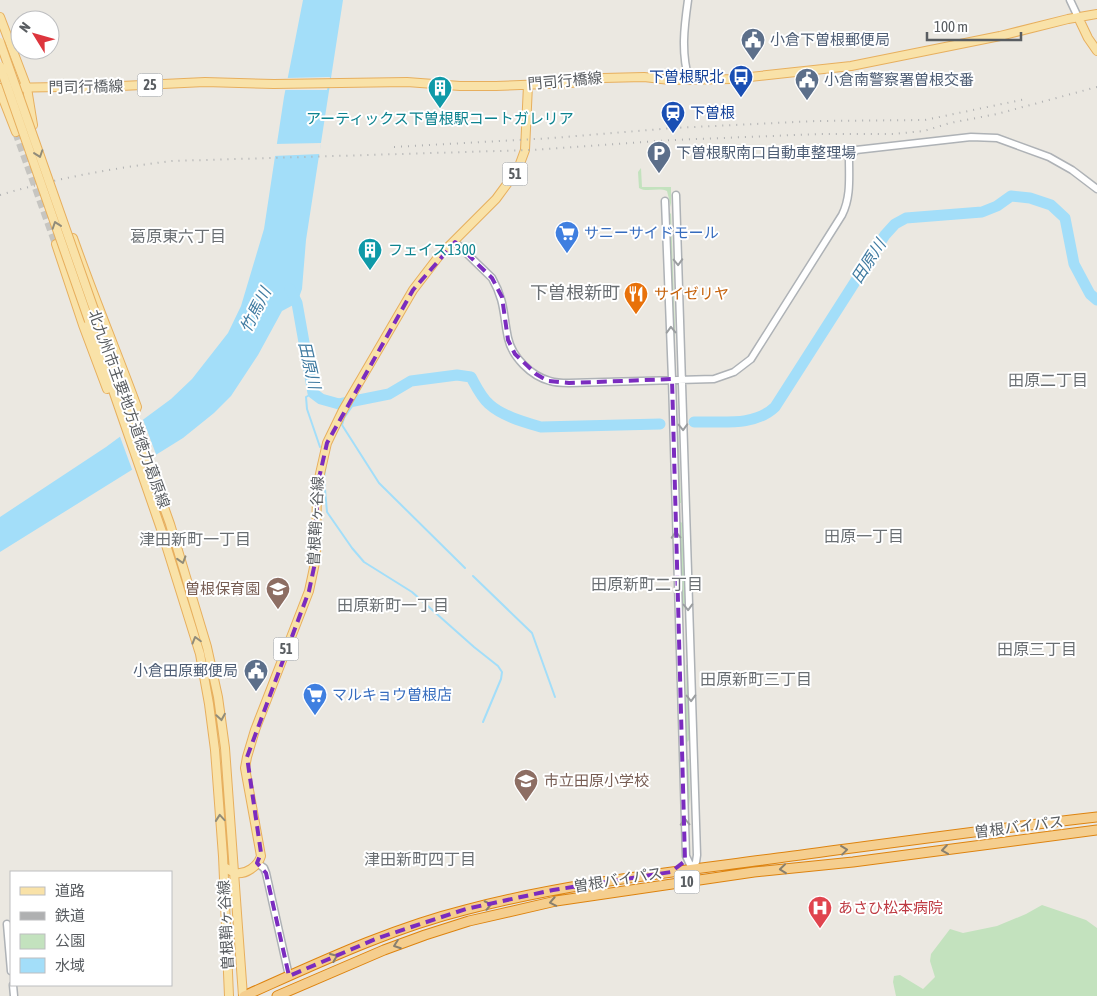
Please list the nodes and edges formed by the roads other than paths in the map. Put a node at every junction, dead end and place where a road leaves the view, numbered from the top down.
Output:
1 (688, 0) edge
2 (1070, 0) edge
3 (1097, 14) edge
4 (0, 17) edge
5 (1078, 17) junction
6 (0, 42) edge
7 (1097, 51) edge
8 (0, 66) edge
9 (688, 80) junction
10 (528, 85) junction
11 (27, 88) junction
12 (0, 90) edge
13 (33, 125) dead end
14 (16, 132) tunnel mouth
15 (1097, 189) edge
16 (676, 195) dead end
17 (665, 201) dead end
18 (73, 238) dead end
19 (454, 242) junction
20 (56, 244) tunnel mouth
21 (93, 320) junction
22 (672, 379) junction
23 (682, 379) junction
24 (133, 420) junction
25 (125, 426) junction
26 (1097, 817) edge
27 (1097, 830) edge
28 (697, 855) junction
29 (686, 856) junction
30 (258, 863) junction
31 (713, 866) junction
32 (224, 867) junction
33 (692, 869) junction
34 (671, 872) junction
35 (235, 873) junction
36 (715, 878) junction
37 (673, 884) junction
38 (7, 924) dead end
39 (10, 958) edge
40 (289, 976) junction
41 (291, 993) edge
42 (229, 996) edge
43 (243, 996) edge
44 (277, 996) edge

1 - 9 street
2 - 5 street
3 - 5 main road, 門司行橋線 / 25
4 - 11 main road, 門司行橋線
5 - 7 main road
5 - 9 main road, 門司行橋線 / 25
6 -> 21 main road, 北九州市主要地方道徳力葛原線, bridge
21 -> 8 main road, 北九州市主要地方道徳力葛原線, bridge
9 - 10 main road, 門司行橋線 / 25
10 - 11 main road, 門司行橋線 / 25
10 - 19 main road, 曽根鞘ヶ谷線 / 51
11 - 12 main road, 門司行橋線 / 25
11 - 13 main road
12 - 14 main road
15 - 23 street
16 -> 23 street
22 -> 17 street
18 - 24 main road
19 - 22 street
19 - 30 main road, 曽根鞘ヶ谷線 / 51
20 - 25 main road
21 - 24 main road, 北九州市主要地方道徳力葛原線
21 - 25 main road, 北九州市主要地方道徳力葛原線
22 - 23 street
29 -> 22 street
23 -> 28 street
24 -> 35 main road, 北九州市主要地方道徳力葛原線
32 -> 25 main road, 北九州市主要地方道徳力葛原線
31 -> 26 highway, 曽根バイパス / 10
27 -> 36 highway, 曽根バイパス / 10
28 - 31 street
28 - 33 street
29 - 33 street
29 - 34 street
30 - 35 main road, 曽根鞘ヶ谷線
30 - 40 street
31 - 33 highway, 曽根バイパス / 10
32 - 35 main road, 曽根鞘ヶ谷線
32 - 42 main road, 曽根鞘ヶ谷線
33 - 34 highway, 曽根バイパス / 10
33 - 36 highway
33 - 37 highway
40 -> 34 highway, 曽根バイパス / 10
35 - 43 main road, 曽根鞘ヶ谷線
36 - 37 highway, 曽根バイパス / 10
37 -> 41 highway, 曽根バイパス / 10
38 - 39 street
40 - 43 highway, 曽根バイパス / 10
41 - 44 highway, 曽根バイパス / 10

